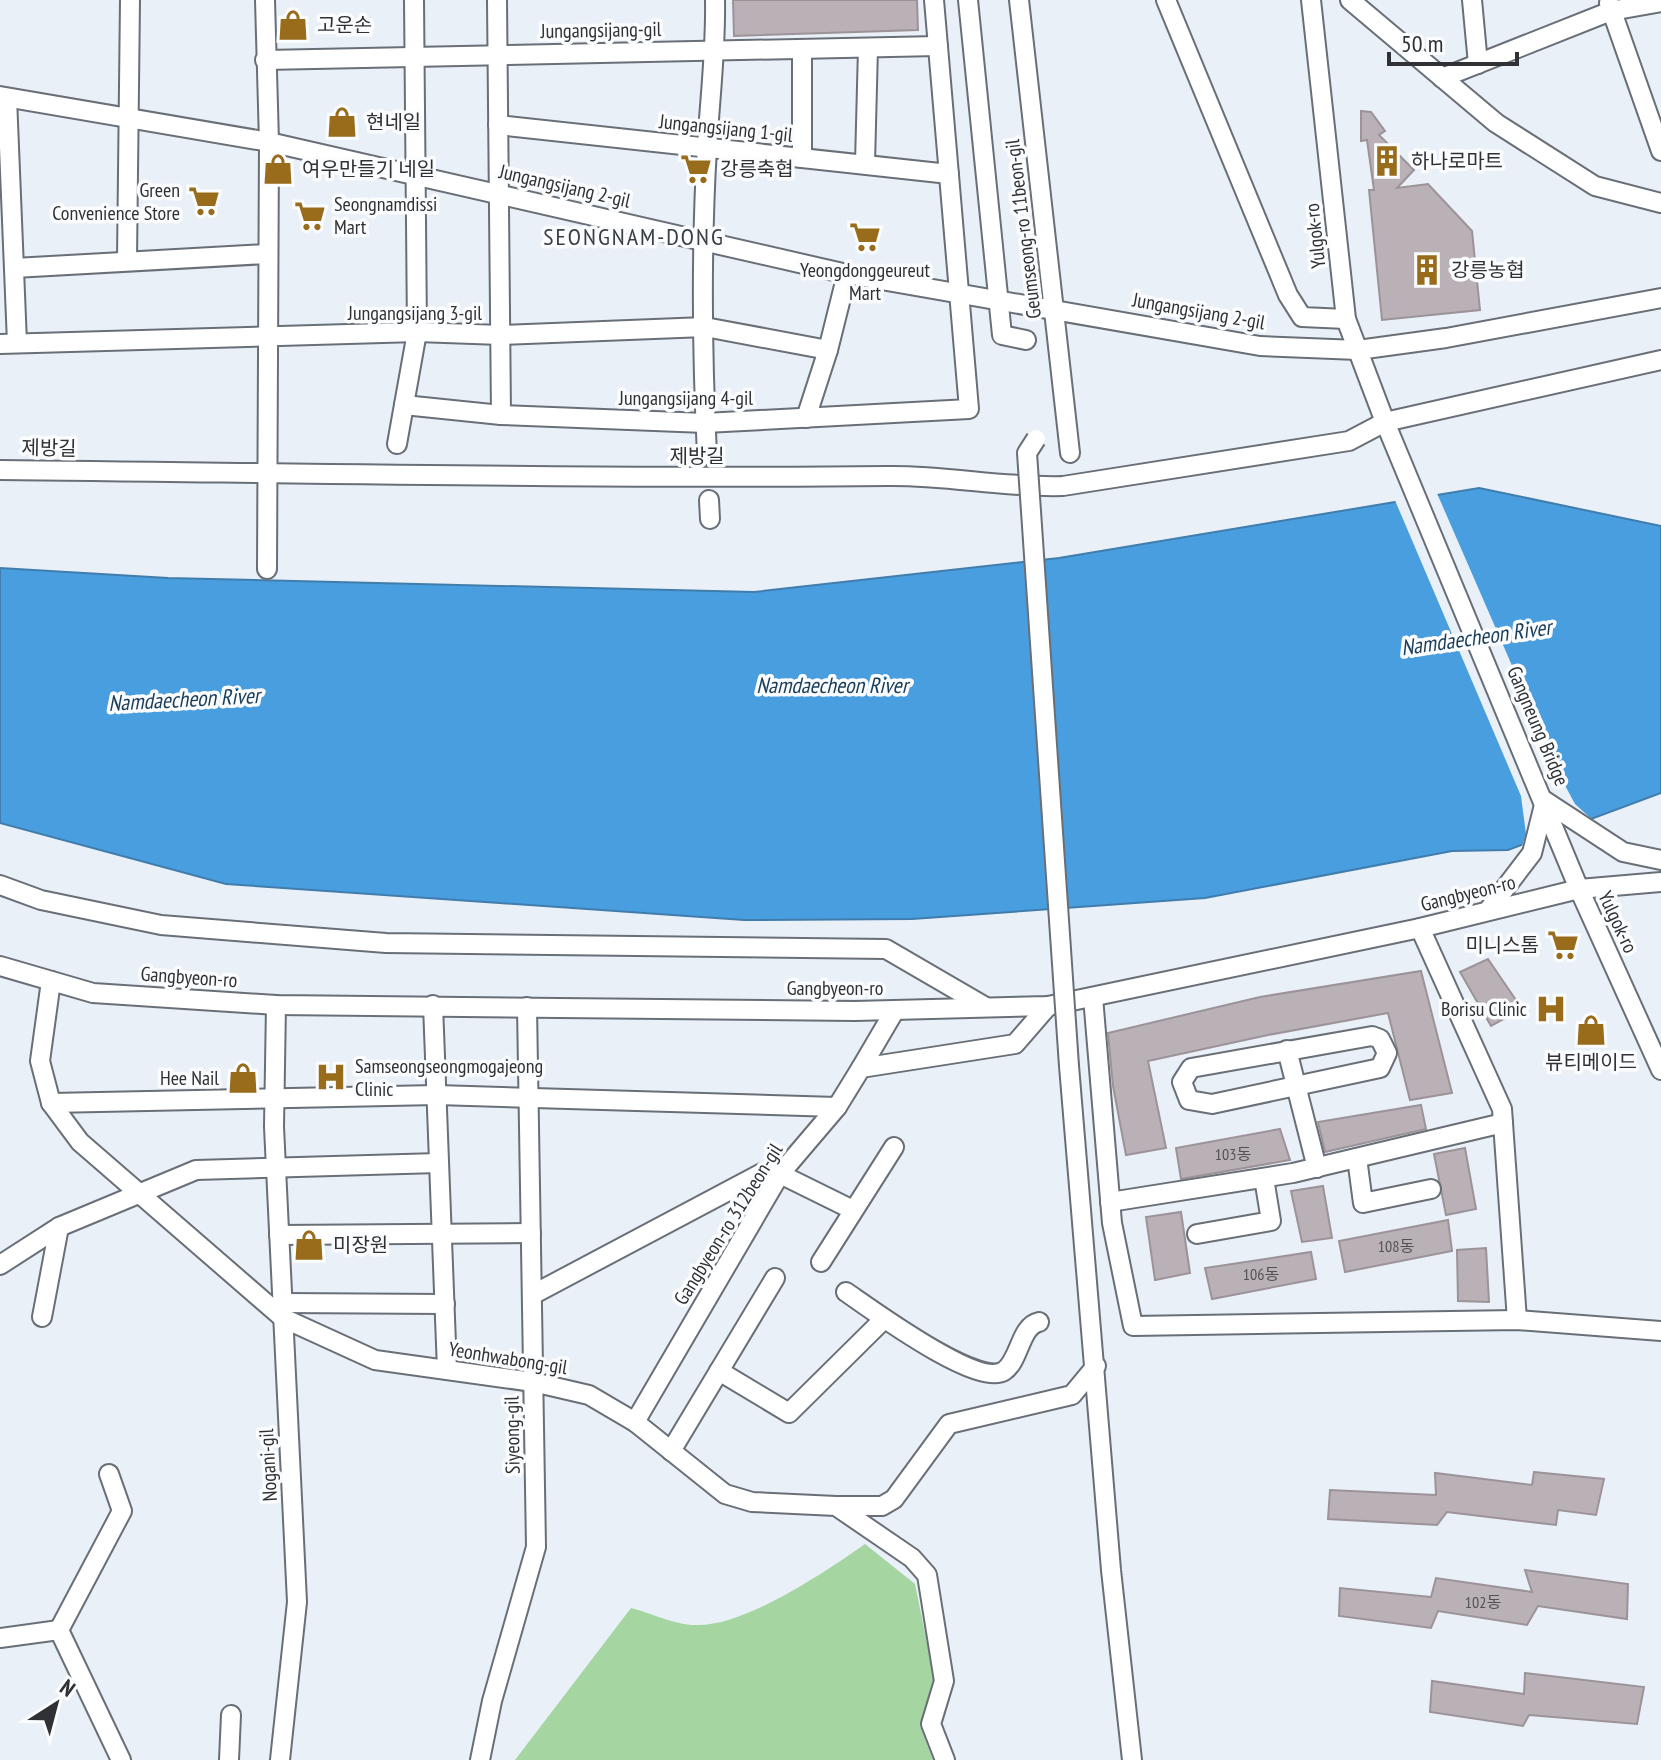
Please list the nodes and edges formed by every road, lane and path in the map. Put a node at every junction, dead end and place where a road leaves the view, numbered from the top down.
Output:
1 (130, 0) edge
2 (265, 0) edge
3 (414, 0) edge
4 (497, 0) edge
5 (715, 0) edge
6 (934, 0) edge
7 (968, 0) edge
8 (1019, 0) edge
9 (1166, 0) edge
10 (1311, 0) edge
11 (1350, 0) edge
12 (1472, 0) edge
13 (1661, 2) edge
14 (1610, 6) edge
15 (938, 46) junction
16 (868, 48) junction
17 (802, 49) junction
18 (716, 51) junction
19 (497, 53) junction
20 (412, 57) junction
21 (265, 60) junction
22 (1478, 64) junction
23 (1442, 78) junction
24 (4, 97) edge
25 (128, 118) junction
26 (498, 125) junction
27 (269, 142) junction
28 (707, 148) junction
29 (1661, 151) edge
30 (802, 158) junction
31 (865, 163) junction
32 (949, 174) junction
33 (413, 176) junction
34 (498, 193) junction
35 (1661, 203) edge
36 (704, 241) junction
37 (267, 254) junction
38 (127, 259) junction
39 (14, 268) junction
40 (847, 274) junction
41 (959, 293) junction
42 (1661, 298) edge
43 (998, 299) junction
44 (1055, 307) junction
45 (1346, 319) junction
46 (705, 327) junction
47 (417, 332) junction
48 (501, 335) junction
49 (266, 337) junction
50 (1026, 340) dead end
51 (9, 343) edge
52 (828, 350) junction
53 (1358, 350) junction
54 (1661, 360) edge
55 (404, 405) junction
56 (501, 415) junction
57 (806, 418) junction
58 (1385, 422) junction
59 (705, 423) junction
60 (1036, 439) dead end
61 (397, 444) dead end
62 (1070, 453) dead end
63 (707, 455) dead end
64 (1402, 457) joint
65 (0, 470) edge
66 (265, 473) junction
67 (267, 569) dead end
68 (1545, 801) junction
69 (1660, 859) edge
70 (1661, 882) edge
71 (1577, 884) junction
72 (0, 885) edge
73 (1490, 908) junction
74 (1420, 928) junction
75 (0, 966) edge
76 (51, 981) junction
77 (1093, 997) junction
78 (276, 1005) junction
79 (433, 1005) junction
80 (1048, 1006) junction
81 (527, 1007) junction
82 (986, 1007) junction
83 (895, 1010) junction
84 (1287, 1050) junction
85 (861, 1068) junction
86 (1661, 1070) edge
87 (1296, 1086) junction
88 (437, 1095) junction
89 (528, 1097) junction
90 (274, 1100) junction
91 (51, 1103) junction
92 (837, 1107) junction
93 (1503, 1123) junction
94 (894, 1147) dead end
95 (1357, 1158) junction
96 (439, 1163) junction
97 (276, 1167) junction
98 (1317, 1168) junction
99 (780, 1174) junction
100 (1264, 1178) junction
101 (1431, 1189) dead end
102 (139, 1193) junction
103 (1110, 1202) junction
104 (853, 1210) junction
105 (59, 1227) junction
106 (442, 1232) junction
107 (531, 1233) junction
108 (1197, 1234) dead end
109 (279, 1235) junction
110 (821, 1262) dead end
111 (0, 1265) edge
112 (775, 1278) dead end
113 (846, 1292) dead end
114 (532, 1295) junction
115 (445, 1304) junction
116 (283, 1311) junction
117 (42, 1317) dead end
118 (884, 1319) junction
119 (1517, 1320) junction
120 (1039, 1322) dead end
121 (1661, 1331) edge
122 (1096, 1366) junction
123 (447, 1370) junction
124 (719, 1371) junction
125 (533, 1382) junction
126 (635, 1422) junction
127 (671, 1451) junction
128 (109, 1474) dead end
129 (836, 1506) junction
130 (59, 1630) junction
131 (0, 1638) edge
132 (231, 1715) dead end
133 (121, 1760) edge
134 (229, 1760) edge
135 (280, 1760) edge
136 (480, 1760) edge
137 (945, 1760) edge
138 (1132, 1760) edge

1 - 25 street
2 - 21 street
3 - 20 street
4 - 19 street
5 - 18 street
6 - 15 street
7 - 43 street
8 - 44 street, Geumseong-ro 11beon-gil
9 - 45 street
10 - 45 street, Yulgok-ro
11 - 23 street
12 - 22 street
13 - 14 street
14 - 22 street
14 - 29 street
15 - 16 street, Jungangsijang-gil
15 - 32 street
16 - 17 street, Jungangsijang-gil
16 - 31 street
17 - 18 street, Jungangsijang-gil
17 - 30 street
18 - 19 street, Jungangsijang-gil
18 - 28 street
19 - 20 street, Jungangsijang-gil
19 - 26 street
20 - 21 street, Jungangsijang-gil
20 - 33 street
21 - 27 street
22 - 23 street
23 - 35 street
24 - 25 street, Jungangsijang 2-gil
24 - 39 street
25 - 27 street, Jungangsijang 2-gil
25 - 38 street
26 - 28 street, Jungangsijang 1-gil
26 - 34 street
27 - 33 street, Jungangsijang 2-gil
27 - 37 street
28 - 30 street, Jungangsijang 1-gil
28 - 36 street
30 - 31 street, Jungangsijang 1-gil
31 - 32 street, Jungangsijang 1-gil
32 - 41 street
33 - 34 street, Jungangsijang 2-gil
33 - 47 street
34 - 36 street, Jungangsijang 2-gil
34 - 48 street
36 - 40 street, Jungangsijang 2-gil
36 - 46 street
37 - 38 street
37 - 49 street
38 - 39 street
39 - 51 street
40 - 41 street, Jungangsijang 2-gil
40 - 52 street
41 - 43 street, Jungangsijang 2-gil
41 - 57 street, Jungangsijang 4-gil
42 - 53 street, Jungangsijang 2-gil
43 - 44 street, Jungangsijang 2-gil
43 - 50 street
44 - 53 street, Jungangsijang 2-gil
44 - 62 street, Geumseong-ro 11beon-gil
45 - 53 street, Yulgok-ro
46 - 48 street, Jungangsijang 3-gil
46 - 52 street, Jungangsijang 3-gil
46 - 59 street
47 - 48 street, Jungangsijang 3-gil
47 - 49 street, Jungangsijang 3-gil
47 - 55 street
48 - 56 street
49 - 51 street, Jungangsijang 3-gil
49 - 66 street
52 - 57 street
53 - 58 street, Yulgok-ro
54 - 58 street, 제방길
55 - 56 street, Jungangsijang 4-gil
55 - 61 street
56 - 59 street, Jungangsijang 4-gil
57 - 59 street, Jungangsijang 4-gil
58 - 64 street, Yulgok-ro
58 - 66 street, 제방길
59 - 63 street
60 - 122 street, bridge
64 - 68 street, Gangneung Bridge
65 - 66 street, 제방길
66 - 67 street
68 - 69 street
68 - 71 street, Gangneung Bridge
68 - 73 street
70 - 71 street, Gangbyeon-ro
71 - 73 street, Gangbyeon-ro
71 - 86 street, Yulgok-ro
72 - 82 street
73 - 74 street, Gangbyeon-ro
74 - 77 street, Gangbyeon-ro
74 - 93 street
75 - 76 street, Gangbyeon-ro
76 - 78 street, Gangbyeon-ro
76 - 91 street, Yeonhwabong-gil
77 - 80 street, Gangbyeon-ro
77 - 103 street
78 - 79 street, Gangbyeon-ro
78 - 90 street, Nogani-gil
79 - 81 street, Gangbyeon-ro
79 - 88 street
80 - 82 street, Gangbyeon-ro
80 - 85 street
81 - 83 street, Gangbyeon-ro
81 - 89 street, Siyeong-gil
82 - 83 street, Gangbyeon-ro
83 - 85 street, Gangbyeon-ro 312beon-gil
84 - 87 street
84 - 87 street
84 - 87 street
85 - 92 street, Gangbyeon-ro 312beon-gil
87 - 98 street
88 - 89 street
88 - 90 street
88 - 96 street
89 - 92 street
89 - 107 street, Siyeong-gil
90 - 91 street
90 - 97 street, Nogani-gil
91 - 102 street, Yeonhwabong-gil
92 - 99 street, Gangbyeon-ro 312beon-gil
93 - 95 street
93 - 119 street
94 - 104 street
95 - 98 street
95 - 101 street
96 - 97 street
96 - 106 street
97 - 102 street
97 - 109 street, Nogani-gil
98 - 100 street
99 - 104 street
99 - 114 street
99 - 126 street, Gangbyeon-ro 312beon-gil
100 - 103 street
100 - 108 street
102 - 105 street
102 - 116 street, Yeonhwabong-gil
103 - 119 street
104 - 110 street
105 - 111 street
105 - 117 street
106 - 107 street
106 - 109 street
106 - 115 street
107 - 114 street, Siyeong-gil
109 - 116 street, Nogani-gil
112 - 124 street
113 - 118 street
114 - 125 street, Siyeong-gil
115 - 116 street
115 - 123 street
116 - 123 street, Yeonhwabong-gil
116 - 135 street, Nogani-gil
118 - 120 street
118 - 124 street
119 - 121 street
122 - 129 street, Yeonhwabong-gil
122 - 138 street
123 - 125 street, Yeonhwabong-gil
124 - 127 street
125 - 126 street, Yeonhwabong-gil
125 - 136 street, Siyeong-gil
126 - 127 street, Yeonhwabong-gil
127 - 129 street, Yeonhwabong-gil
128 - 130 street
129 - 137 street
130 - 131 street
130 - 133 street
132 - 134 street

